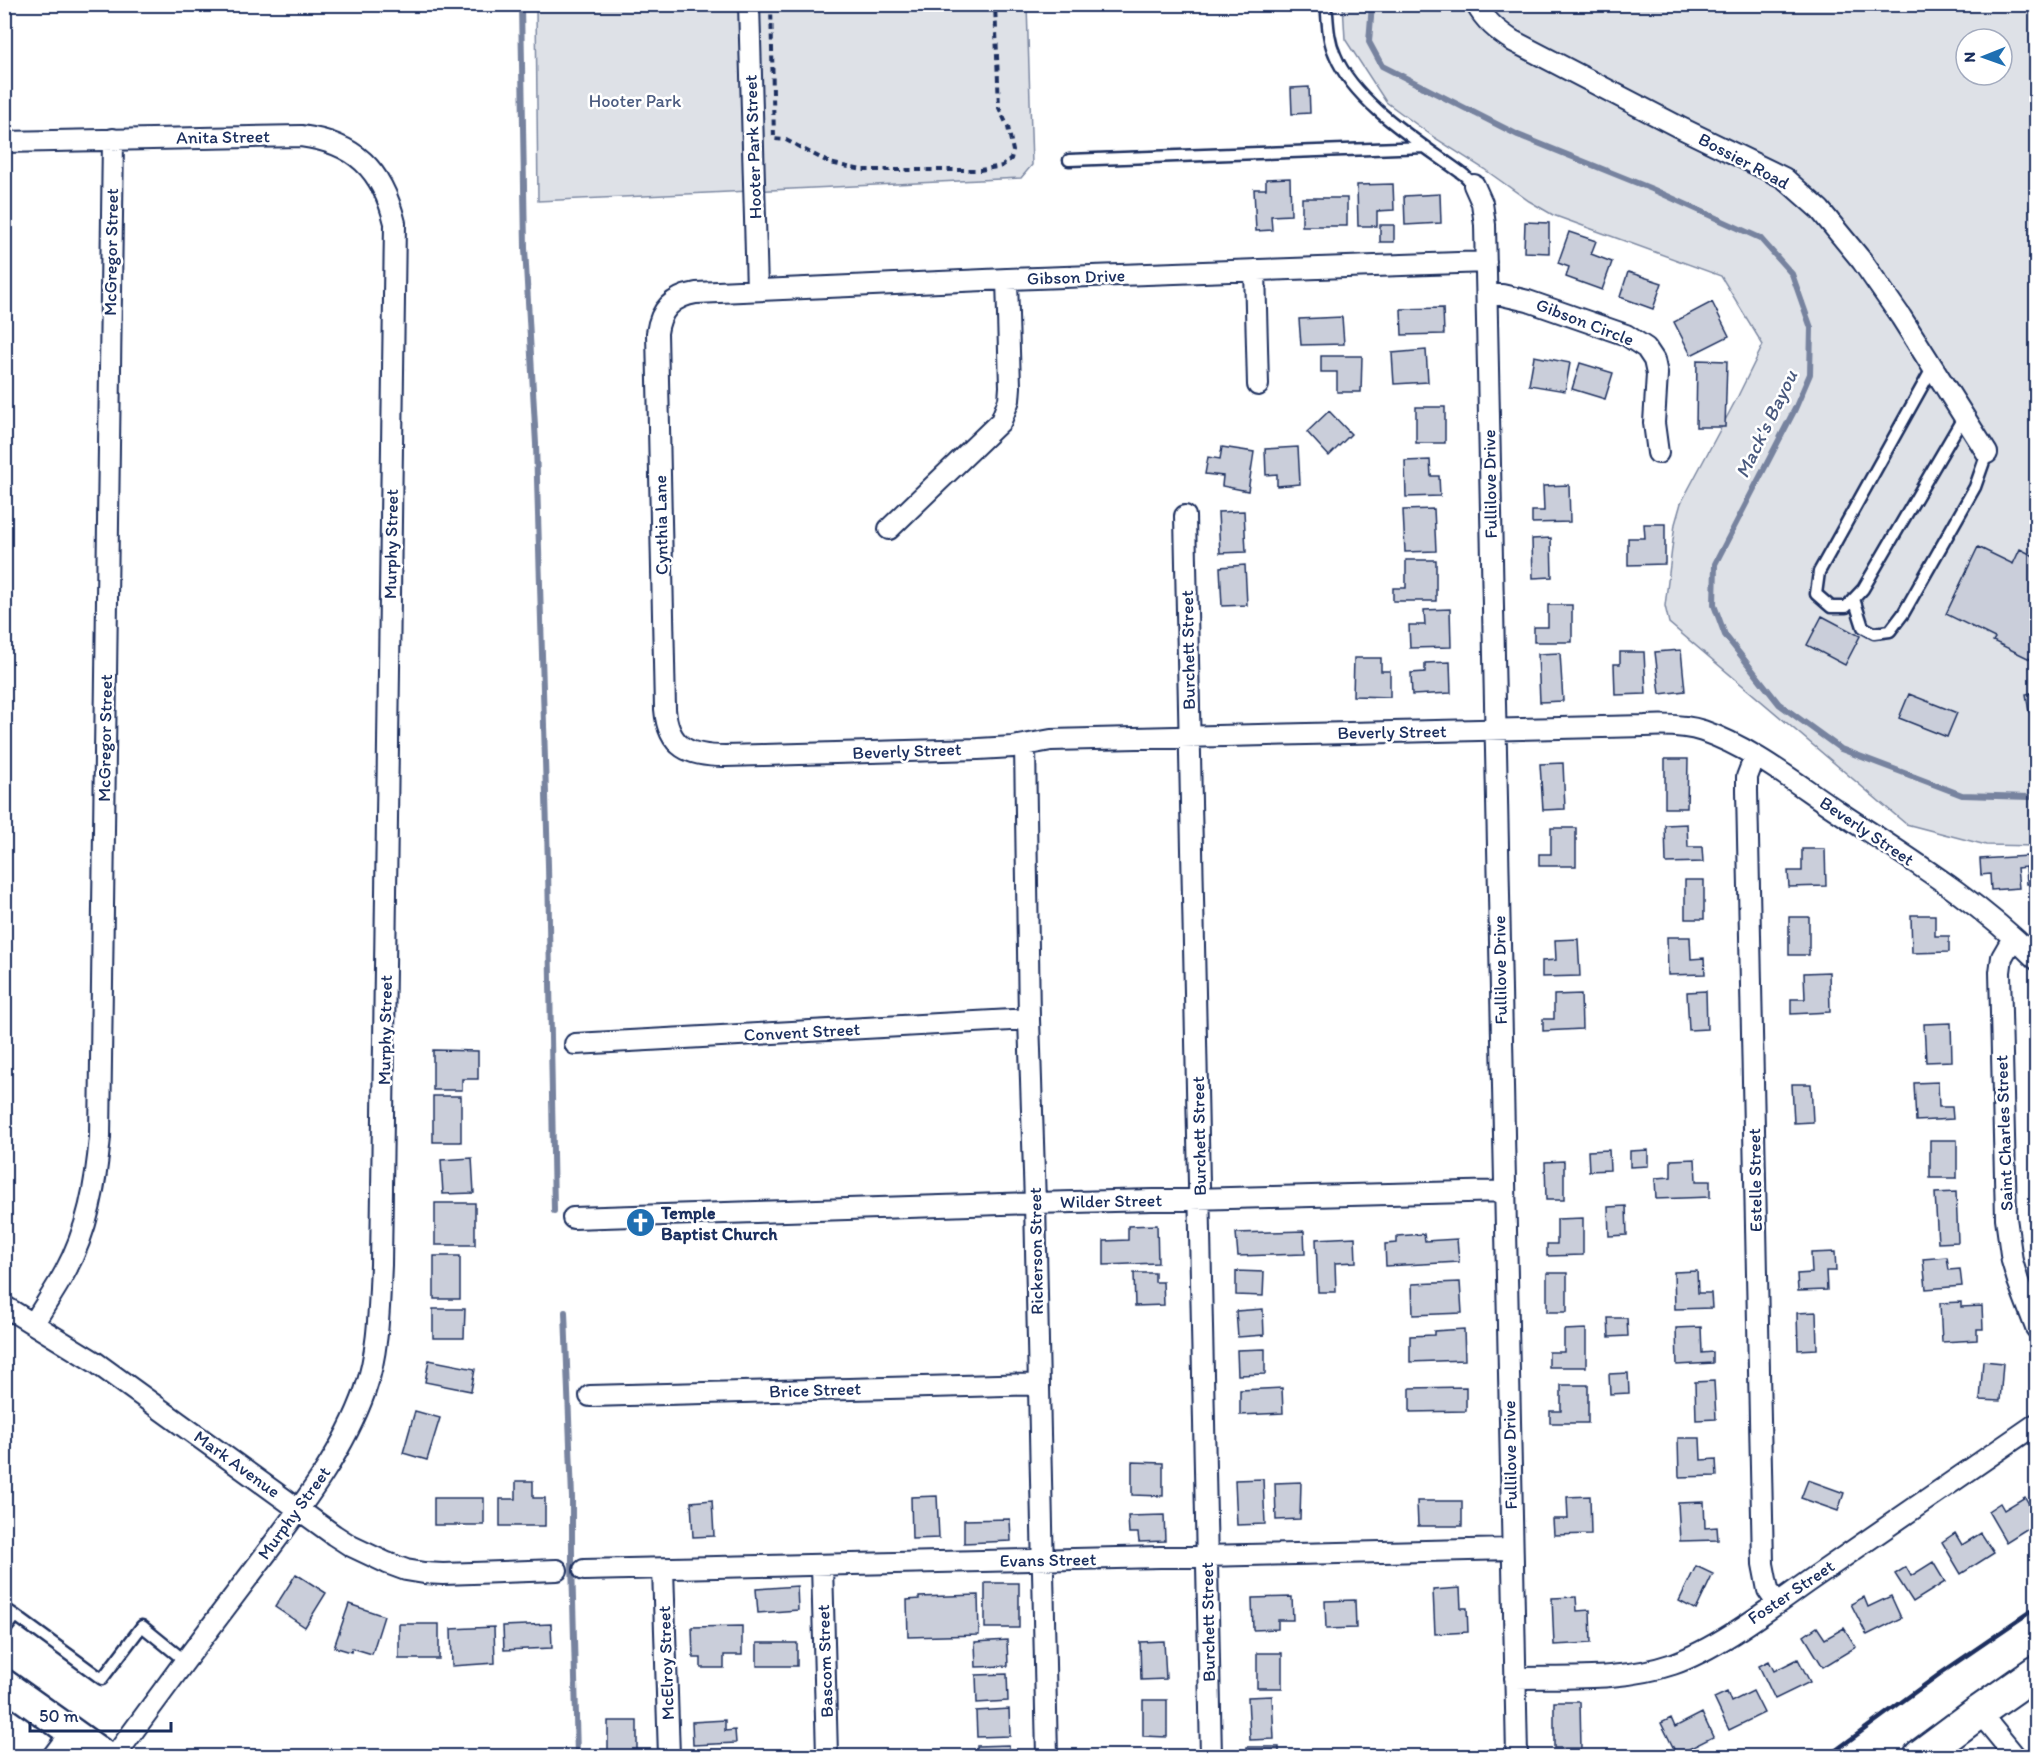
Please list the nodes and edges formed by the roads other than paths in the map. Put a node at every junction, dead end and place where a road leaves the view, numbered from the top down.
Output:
1 (749, 4) edge
2 (1476, 4) edge
3 (1327, 14) dead end
4 (113, 139) junction
5 (4, 142) edge
6 (1426, 147) junction
7 (1069, 160) dead end
8 (1474, 185) joint
9 (395, 223) joint
10 (1486, 262) junction
11 (1255, 270) junction
12 (1007, 279) junction
13 (757, 290) junction
14 (1487, 295) junction
15 (669, 304) joint
16 (1934, 367) junction
17 (1258, 385) dead end
18 (1964, 416) junction
19 (1658, 453) dead end
20 (1987, 453) joint
21 (1185, 516) dead end
22 (889, 529) dead end
23 (1854, 599) junction
24 (1495, 730) junction
25 (1190, 736) junction
26 (679, 745) joint
27 (1025, 745) junction
28 (1755, 756) junction
29 (2013, 938) junction
30 (2037, 959) edge
31 (1029, 1019) junction
32 (575, 1044) dead end
33 (1505, 1191) junction
34 (1200, 1199) junction
35 (1035, 1203) junction
36 (573, 1218) dead end
37 (4, 1306) edge
38 (34, 1323) junction
39 (2037, 1328) edge
40 (1039, 1384) junction
41 (590, 1396) dead end
42 (2037, 1424) edge
43 (299, 1508) junction
44 (1512, 1549) junction
45 (1206, 1556) junction
46 (1042, 1560) junction
47 (822, 1565) junction
48 (663, 1569) junction
49 (557, 1570) dead end
50 (584, 1570) dead end
51 (1777, 1603) junction
52 (4, 1608) edge
53 (16, 1616) junction
54 (4, 1631) edge
55 (185, 1661) junction
56 (2037, 1672) edge
57 (1515, 1678) junction
58 (4, 1684) edge
59 (1979, 1712) junction
60 (71, 1732) junction
61 (53, 1756) edge
62 (105, 1756) edge
63 (115, 1756) edge
64 (669, 1756) edge
65 (827, 1756) edge
66 (1047, 1756) edge
67 (1211, 1756) edge
68 (1517, 1756) edge
69 (1920, 1756) edge
70 (2014, 1756) edge

1 - 13 street, Hooter Park Street
2 - 16 street, Bossier Road
3 - 6 lane
4 - 5 street, Anita Street
4 - 9 street, Anita Street
4 - 38 street, McGregor Street
6 - 7 lane
6 - 8 lane
8 - 10 street, Fullilove Drive
9 - 43 street, Murphy Street
10 - 11 street, Gibson Drive
10 - 14 street, Fullilove Drive
11 - 12 street, Gibson Drive
11 - 17 street
12 - 13 street, Gibson Drive
12 - 22 street
13 - 15 street, Gibson Drive
14 - 19 street, Gibson Circle
14 - 24 street, Fullilove Drive
15 - 26 street, Cynthia Lane
16 - 18 street, Bossier Road
16 - 23 lane
18 - 20 street, Bossier Road
18 - 23 lane
20 - 23 lane
21 - 25 street, Burchett Street
24 - 25 street, Beverly Street
24 - 28 street, Beverly Street
24 - 33 street, Fullilove Drive
25 - 27 street, Beverly Street
25 - 34 street, Burchett Street
26 - 27 street, Beverly Street
27 - 31 street, Rickerson Street
28 - 29 street, Beverly Street
28 - 51 street, Estelle Street
29 - 30 street, Beverly Street
29 - 39 street, Saint Charles Street
31 - 32 street, Convent Street
31 - 35 street, Rickerson Street
33 - 34 street, Wilder Street
33 - 44 street, Fullilove Drive
34 - 35 street, Wilder Street
34 - 45 street, Burchett Street
35 - 36 street, Wilder Street
35 - 40 street, Rickerson Street
37 - 38 street, Mark Avenue
38 - 43 street, Mark Avenue
40 - 41 street, Brice Street
40 - 46 street, Rickerson Street
42 - 51 street, Foster Street
43 - 49 street, Mark Avenue
43 - 55 street, Murphy Street
44 - 45 street, Evans Street
44 - 57 street, Fullilove Drive
45 - 46 street, Evans Street
45 - 67 street, Burchett Street
46 - 47 street, Evans Street
46 - 66 street, Rickerson Street
47 - 48 street, Evans Street
47 - 65 street, Bascom Street
48 - 50 street, Evans Street
48 - 64 street, McElroy Street
51 - 57 street, Foster Street
52 - 53 lane
53 - 54 lane
53 - 55 lane
55 - 63 street, Murphy Street
56 - 59 main road
57 - 68 street, Fullilove Drive
58 - 60 main road
59 - 69 main road
59 - 70 street
60 - 61 street
60 - 62 main road

